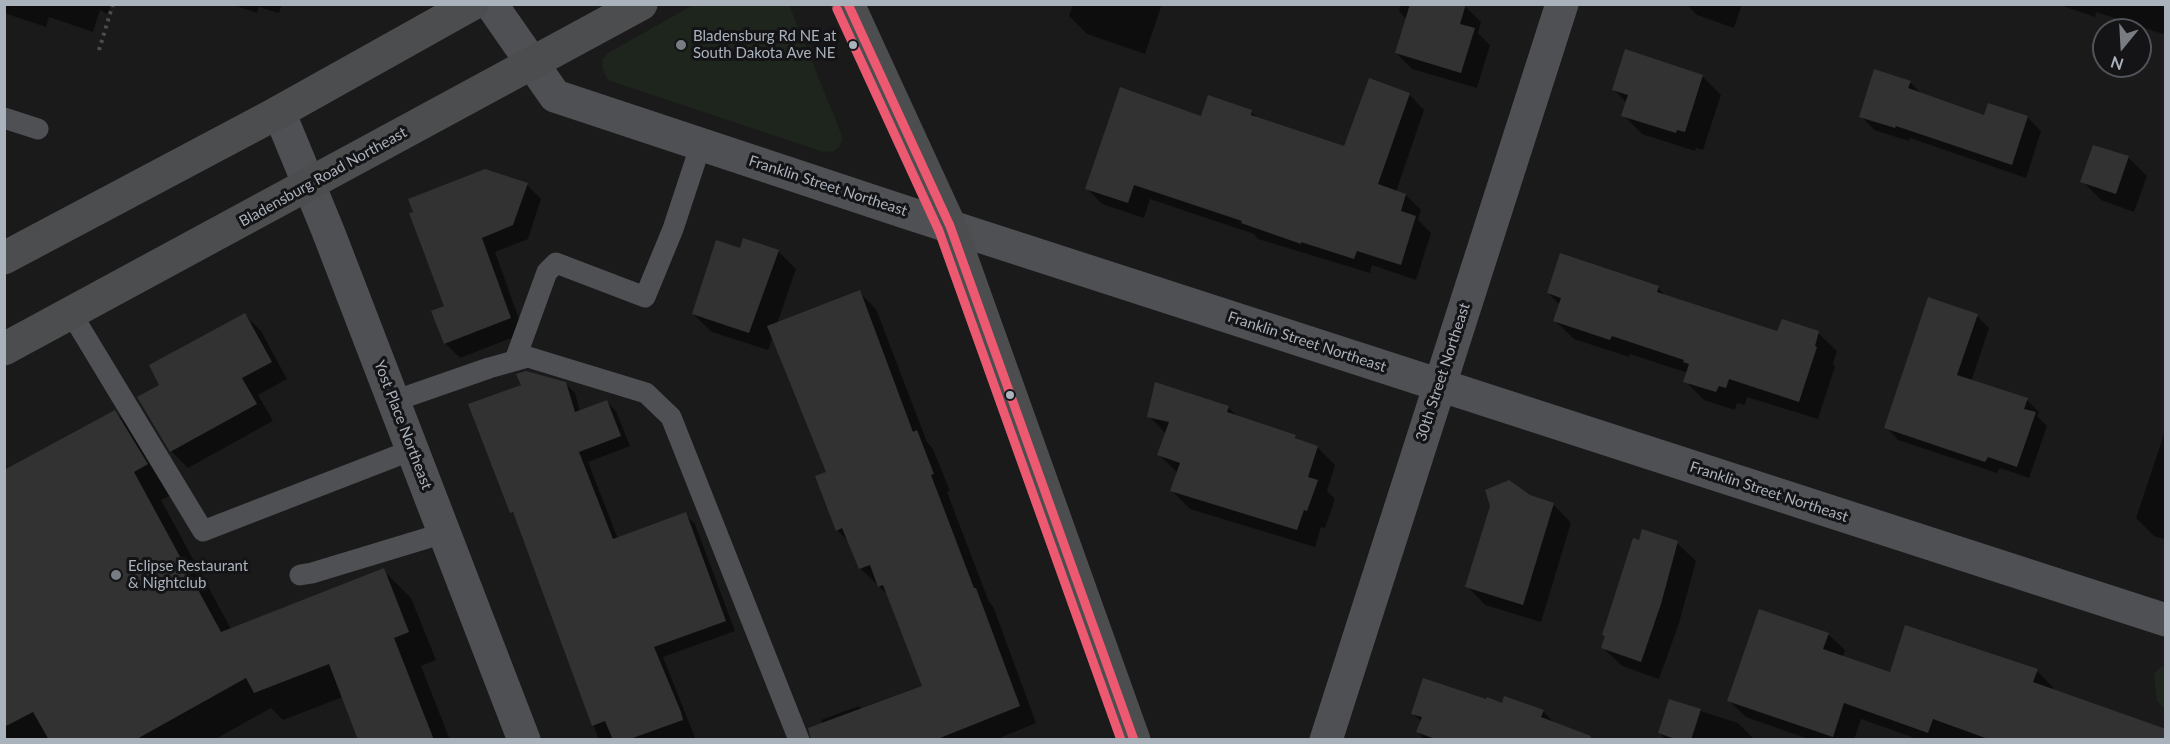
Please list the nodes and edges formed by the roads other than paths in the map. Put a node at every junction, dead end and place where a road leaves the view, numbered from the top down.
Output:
1 (472, 4) edge
2 (491, 4) edge
3 (641, 4) edge
4 (848, 4) edge
5 (1562, 4) edge
6 (532, 63) junction
7 (279, 112) junction
8 (4, 118) edge
9 (38, 129) dead end
10 (701, 144) junction
11 (309, 185) junction
12 (950, 226) junction
13 (4, 258) edge
14 (71, 313) junction
15 (4, 349) edge
16 (515, 360) junction
17 (1439, 384) junction
18 (394, 401) junction
19 (412, 450) junction
20 (444, 533) junction
21 (300, 575) dead end
22 (2166, 620) edge
23 (524, 740) edge
24 (799, 740) edge
25 (1134, 740) edge
26 (1326, 740) edge

1 - 7 main road
2 - 6 street, Franklin Street Northeast
3 - 6 main road, Bladensburg Road Northeast
4 - 12 main road
5 - 17 street, 30th Street Northeast
6 - 10 street, Franklin Street Northeast
6 - 11 main road, Bladensburg Road Northeast
7 - 11 street, Yost Place Northeast
7 - 13 main road
8 - 9 lane
10 - 12 street, Franklin Street Northeast
10 - 16 lane
11 - 14 main road, Bladensburg Road Northeast
11 - 18 street, Yost Place Northeast
12 - 17 street, Franklin Street Northeast
12 - 25 main road
14 - 15 main road, Bladensburg Road Northeast
14 - 19 lane
16 - 18 lane
16 - 24 lane
17 - 22 street, Franklin Street Northeast
17 - 26 street, 30th Street Northeast
18 - 19 street, Yost Place Northeast
19 - 20 street, Yost Place Northeast
20 - 21 lane
20 - 23 street, Yost Place Northeast

